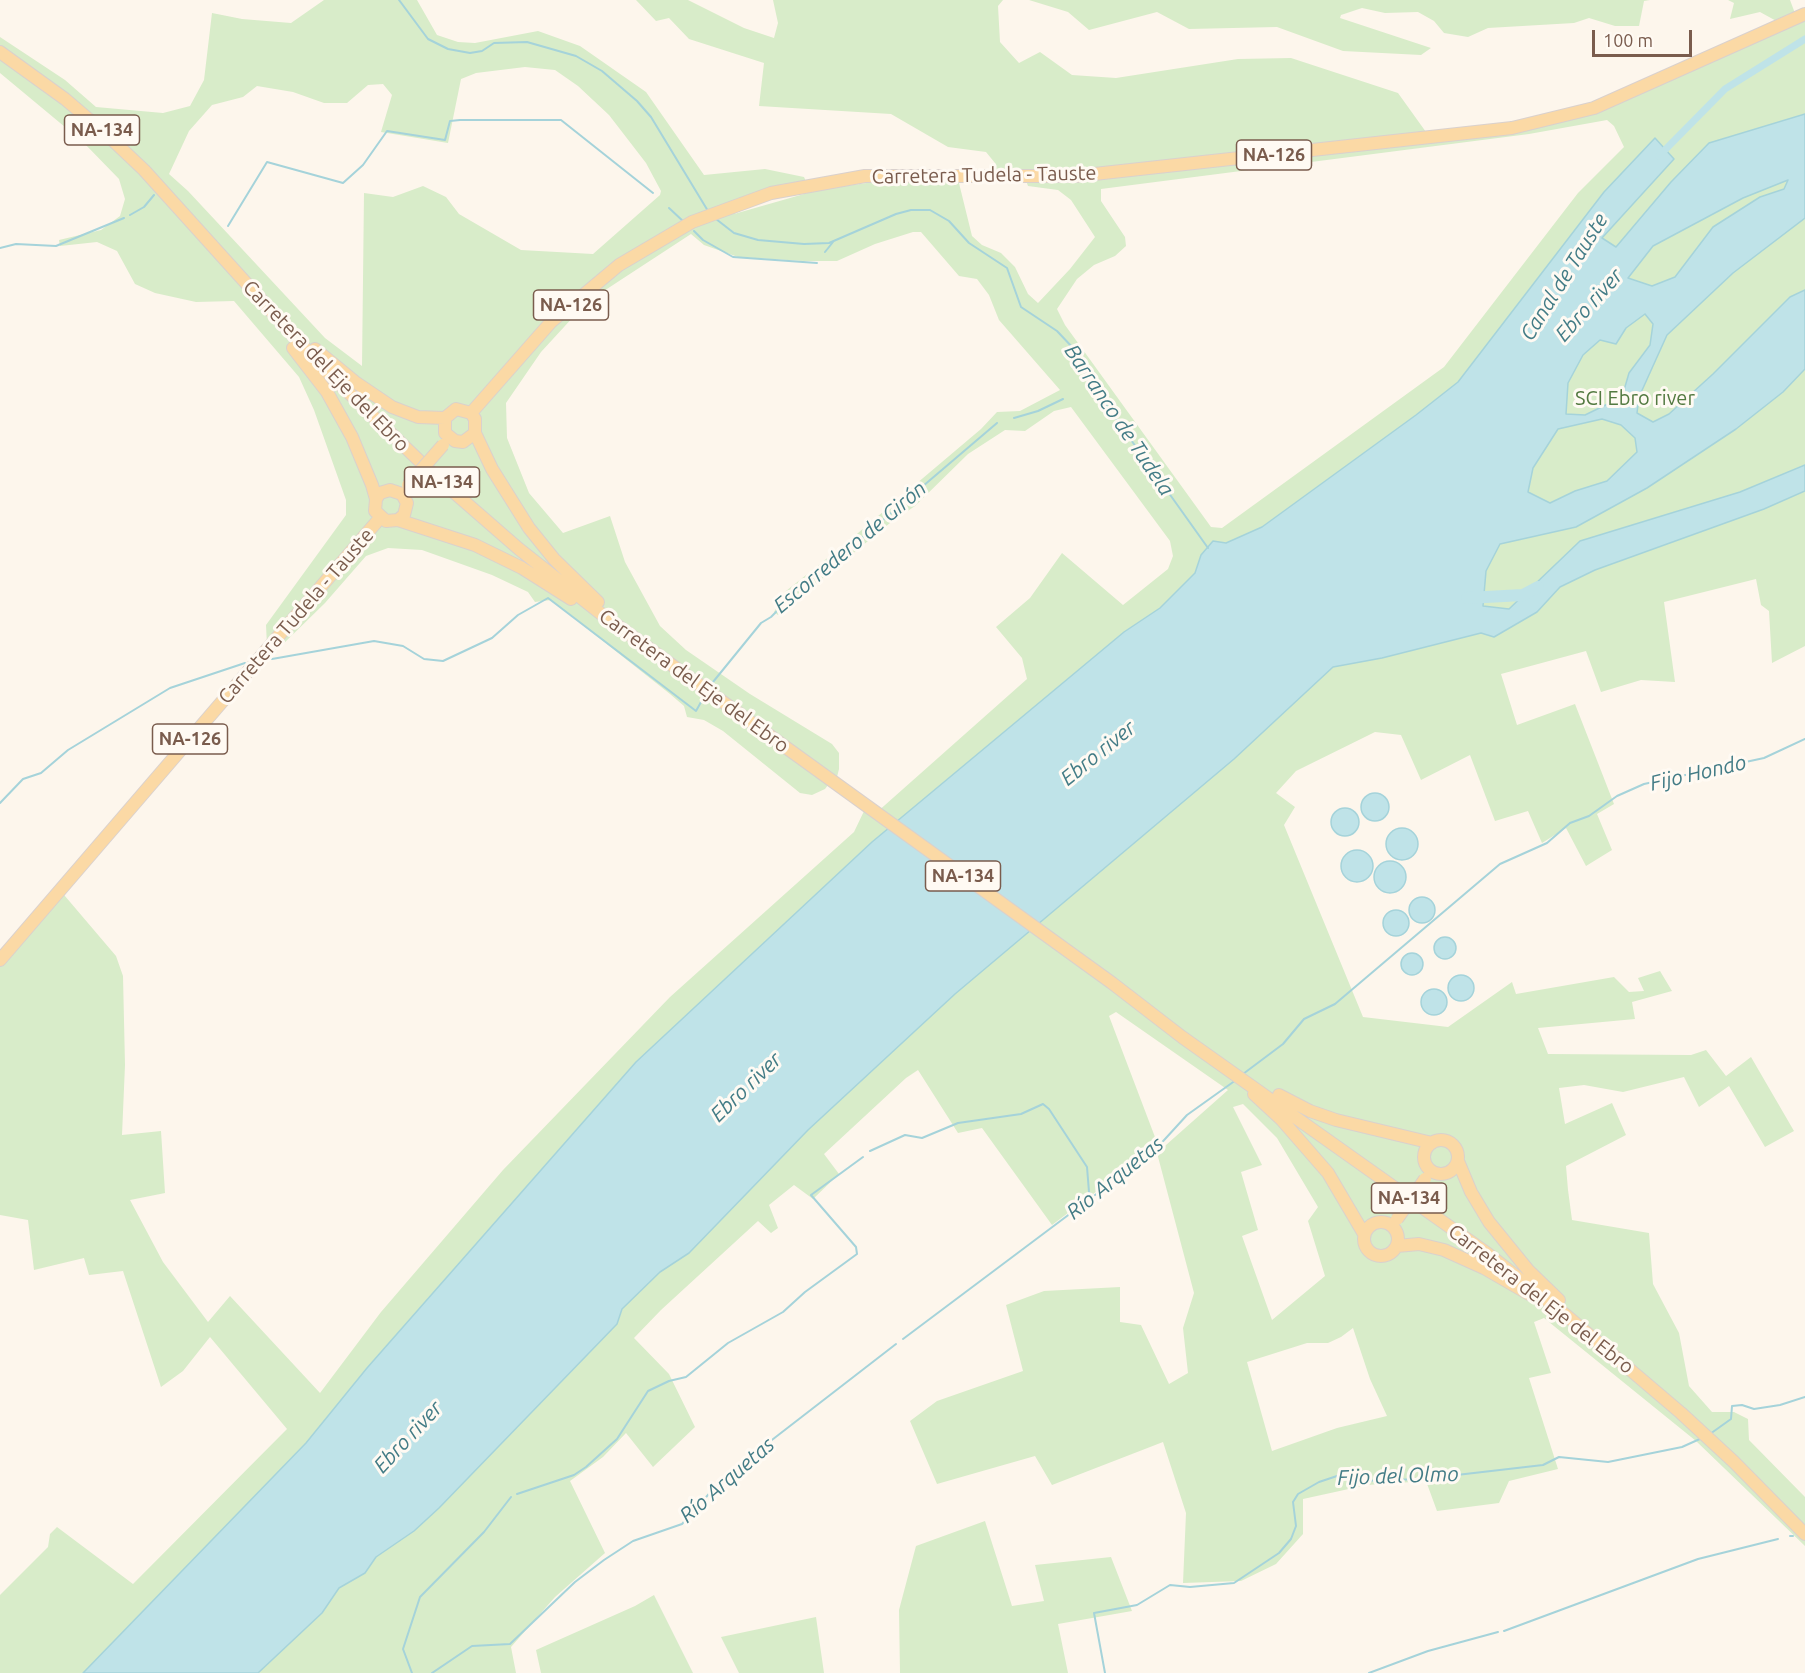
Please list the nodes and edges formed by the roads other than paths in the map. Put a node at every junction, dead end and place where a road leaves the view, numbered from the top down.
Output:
1 (1805, 14) edge
2 (0, 52) edge
3 (190, 222) junction
4 (232, 270) junction
5 (471, 413) junction
6 (445, 418) junction
7 (475, 433) junction
8 (446, 442) junction
9 (405, 489) junction
10 (376, 499) junction
11 (380, 518) junction
12 (398, 520) junction
13 (676, 668) junction
14 (724, 702) junction
15 (0, 960) edge
16 (1148, 1009) junction
17 (1182, 1037) junction
18 (1432, 1143) junction
19 (1458, 1161) junction
20 (1428, 1175) junction
21 (1394, 1222) junction
22 (1364, 1234) junction
23 (1397, 1246) junction
24 (1629, 1367) junction
25 (1681, 1413) junction
26 (1805, 1534) edge

1 - 5 main road, Carretera Tudela - Tauste / NA-126
2 - 3 main road, Carretera del Eje del Ebro / NA-134
3 - 4 main road, Carretera del Eje del Ebro / NA-134
3 - 6 main road
4 - 10 main road
4 - 13 main road, Carretera del Eje del Ebro / NA-134
5 - 6 main road
5 - 7 main road
6 - 8 main road
7 - 8 main road
7 - 13 main road
8 - 9 main road, bridge
9 - 10 main road
9 - 12 main road
10 - 11 main road
11 - 12 main road
11 - 15 main road, Carretera Tudela - Tauste / NA-126
12 - 14 main road
13 - 14 main road, Carretera del Eje del Ebro / NA-134
14 - 16 main road, Carretera del Eje del Ebro / NA-134
16 - 17 main road, Carretera del Eje del Ebro / NA-134
16 - 18 main road
17 - 22 main road
17 - 24 main road, Carretera del Eje del Ebro / NA-134
18 - 19 main road
18 - 20 main road
19 - 20 main road
19 - 24 main road
20 - 21 main road, bridge
21 - 22 main road
21 - 23 main road
22 - 23 main road
23 - 25 main road
24 - 25 main road, Carretera del Eje del Ebro / NA-134
25 - 26 main road, Carretera del Eje del Ebro / NA-134

